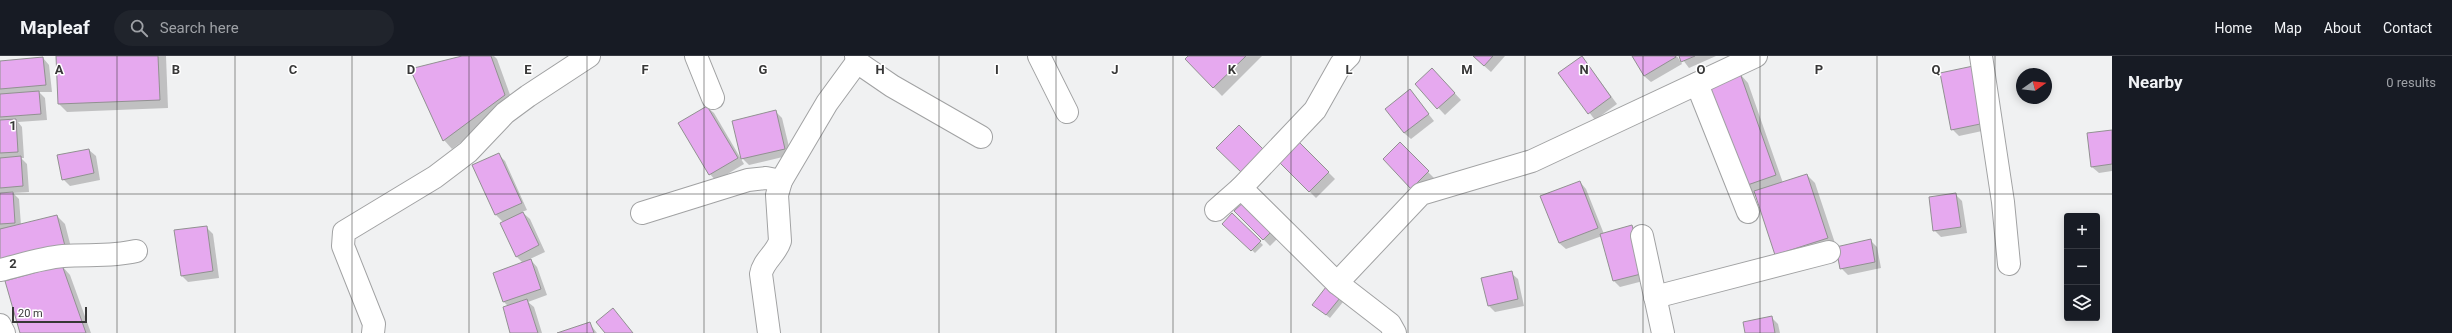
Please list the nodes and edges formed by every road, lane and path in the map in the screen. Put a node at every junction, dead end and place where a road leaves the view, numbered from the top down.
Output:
1 (589, 56) edge
2 (696, 56) edge
3 (1040, 56) edge
4 (1756, 56) edge
5 (1981, 56) edge
6 (856, 59) edge
7 (1341, 59) edge
8 (1729, 62) edge
9 (1697, 84) junction
10 (713, 98) dead end
11 (1067, 112) dead end
12 (981, 137) dead end
13 (781, 181) junction
14 (1241, 188) junction
15 (1216, 210) dead end
16 (1748, 212) dead end
17 (642, 214) dead end
18 (1642, 236) dead end
19 (136, 251) dead end
20 (1829, 252) dead end
21 (2009, 264) dead end
22 (0, 270) edge
23 (1337, 282) junction
24 (1655, 297) junction
25 (0, 325) edge
26 (4, 333) edge
27 (373, 333) edge
28 (769, 333) edge
29 (1395, 333) edge
30 (1663, 333) edge

1 - 27 street
2 - 10 street
3 - 11 street
4 - 8 street
5 - 21 street
6 - 12 street
6 - 13 street
7 - 14 street
8 - 9 street
9 - 16 street
9 - 23 street
13 - 17 street
13 - 28 street
14 - 15 street
14 - 23 street
18 - 24 street
19 - 22 street
20 - 24 street
23 - 29 street
24 - 30 street
25 - 26 street

